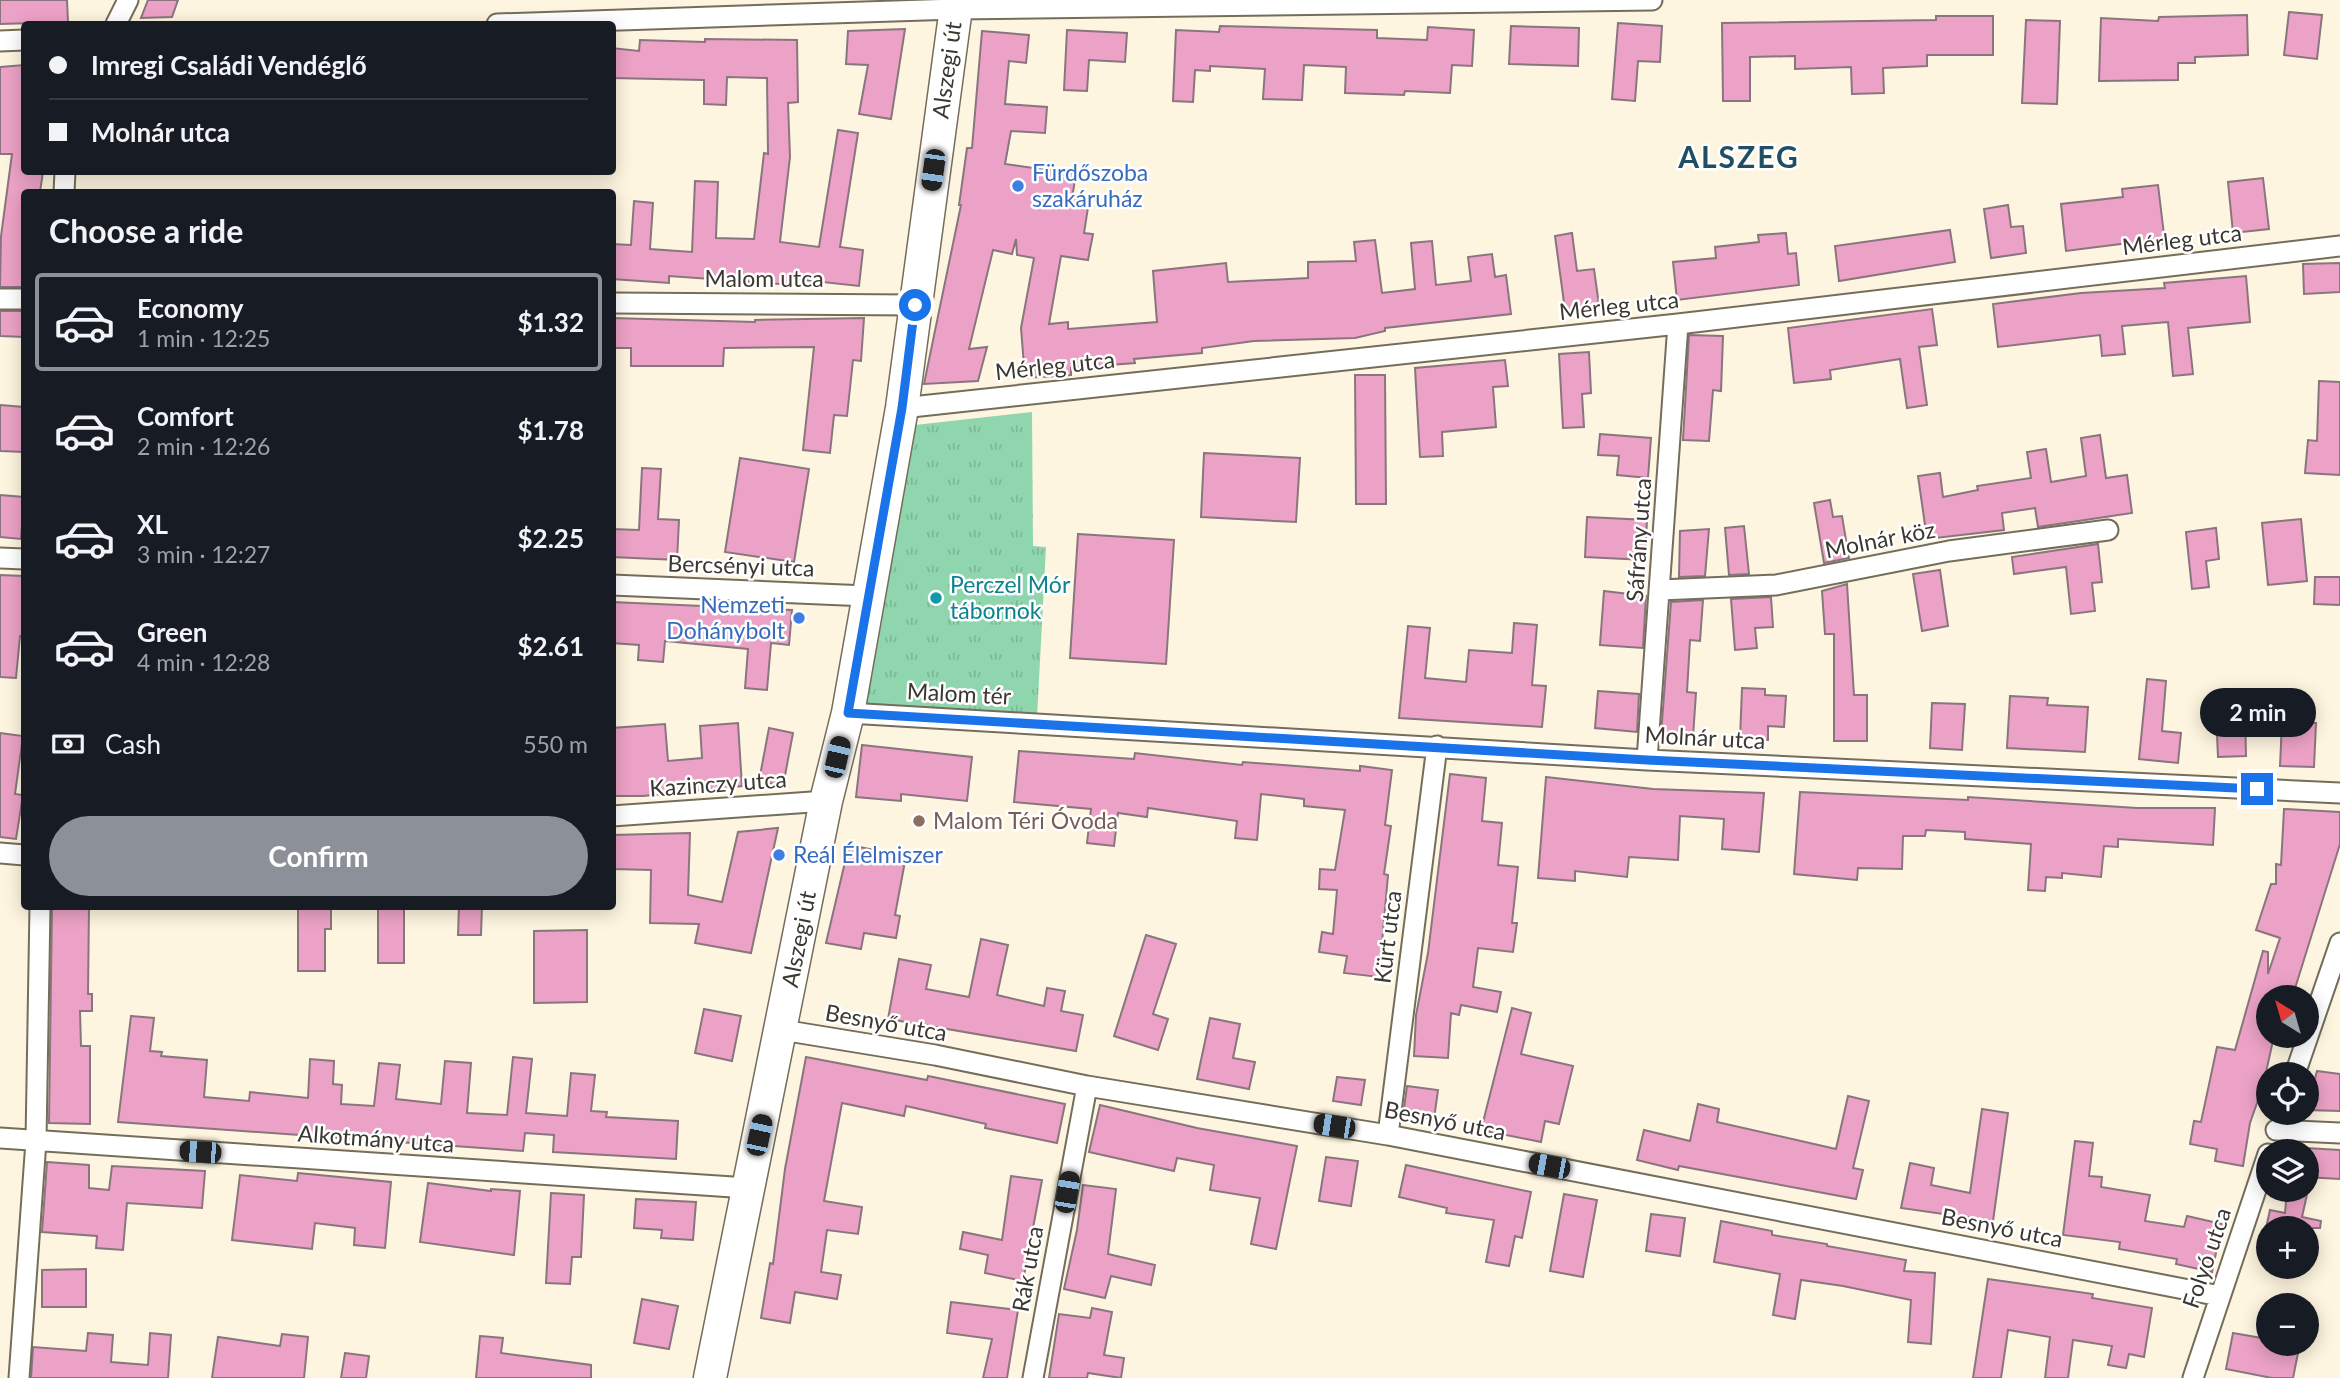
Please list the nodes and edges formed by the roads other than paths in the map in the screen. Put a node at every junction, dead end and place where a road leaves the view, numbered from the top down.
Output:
1 (128, 0) edge
2 (1652, 0) edge
3 (961, 3) edge
4 (118, 21) edge
5 (563, 21) edge
6 (21, 40) edge
7 (0, 41) edge
8 (2340, 246) edge
9 (0, 299) edge
10 (21, 299) edge
11 (616, 303) edge
12 (915, 305) junction
13 (1678, 324) junction
14 (902, 408) junction
15 (2108, 530) dead end
16 (0, 558) edge
17 (21, 559) edge
18 (616, 585) edge
19 (1660, 590) junction
20 (867, 596) junction
21 (848, 713) junction
22 (1069, 724) joint
23 (1437, 746) junction
24 (1647, 760) junction
25 (2340, 793) edge
26 (827, 801) junction
27 (616, 816) edge
28 (0, 853) edge
29 (21, 855) edge
30 (40, 910) edge
31 (2340, 943) edge
32 (782, 1030) junction
33 (2299, 1062) edge
34 (1087, 1086) junction
35 (2296, 1125) edge
36 (2340, 1133) edge
37 (1388, 1135) junction
38 (0, 1138) edge
39 (36, 1141) junction
40 (748, 1188) junction
41 (2256, 1189) edge
42 (2220, 1296) junction
43 (19, 1378) edge
44 (710, 1378) edge
45 (1033, 1378) edge
46 (2193, 1378) edge

1 - 4 street
2 - 3 street
3 - 5 street
3 - 12 main road, Alszegi út
6 - 7 street
8 - 13 street, Mérleg utca
9 - 10 street
11 - 12 street, Malom utca
12 - 14 main road, Alszegi út
13 - 14 street, Mérleg utca
13 - 19 street, Sáfrány utca
14 - 20 main road, Alszegi út
15 - 19 street, Molnár köz
16 - 17 street
18 - 20 street, Bercsényi utca
19 - 24 street, Sáfrány utca
20 - 21 main road, Alszegi út
21 - 22 street, Malom tér
21 - 26 main road, Alszegi út
22 - 23 street, Molnár utca
23 - 24 street, Molnár utca
23 - 37 street, Kürt utca
24 - 25 street, Molnár utca
26 - 27 street, Kazinczy utca
26 - 32 main road, Alszegi út
28 - 29 street
30 - 39 street
31 - 33 street
32 - 34 street, Besnyő utca
32 - 40 main road, Alszegi út
34 - 37 street, Besnyő utca
34 - 45 street, Rák utca
35 - 36 street
37 - 42 street, Besnyő utca
38 - 39 street, Alkotmány utca
39 - 40 street, Alkotmány utca
39 - 43 street
40 - 44 main road, Alszegi út
41 - 42 street, Folyó utca
42 - 46 street, Folyó utca

